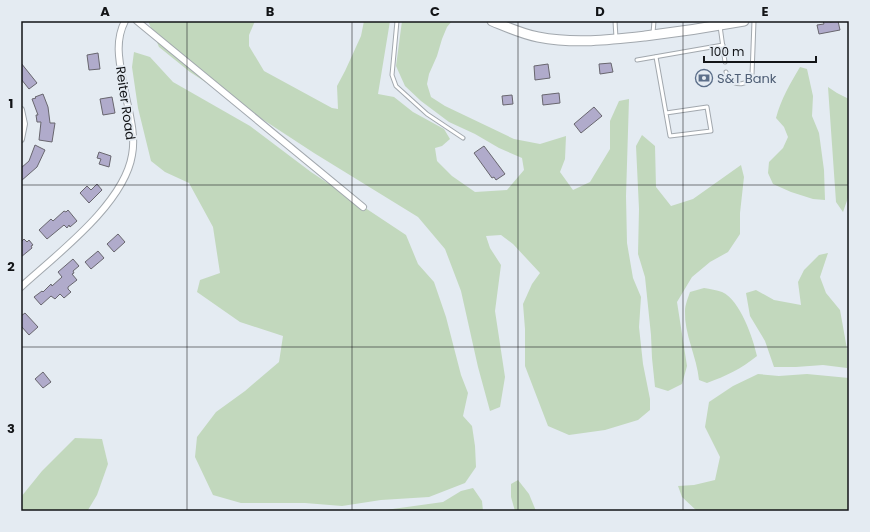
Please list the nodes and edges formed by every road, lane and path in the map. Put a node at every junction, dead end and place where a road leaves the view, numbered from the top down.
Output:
1 (125, 21) edge
2 (137, 21) edge
3 (396, 21) edge
4 (492, 21) edge
5 (615, 21) edge
6 (654, 21) edge
7 (744, 21) edge
8 (754, 21) edge
9 (720, 25) junction
10 (653, 35) junction
11 (616, 40) junction
12 (723, 45) junction
13 (656, 57) junction
14 (637, 60) dead end
15 (725, 62) dead end
16 (726, 72) dead end
17 (21, 110) edge
18 (666, 113) junction
19 (463, 138) dead end
20 (21, 139) edge
21 (363, 207) dead end
22 (21, 287) edge

1 - 22 street, Reiter Road
2 - 21 street
3 - 19 lane
4 - 11 main road
5 - 11 lane
6 - 10 lane
7 - 9 main road
8 - 16 lane
9 - 10 main road
9 - 12 lane
10 - 11 main road
12 - 13 lane
12 - 15 lane
13 - 14 lane
13 - 18 lane
17 - 20 street
18 - 18 lane

